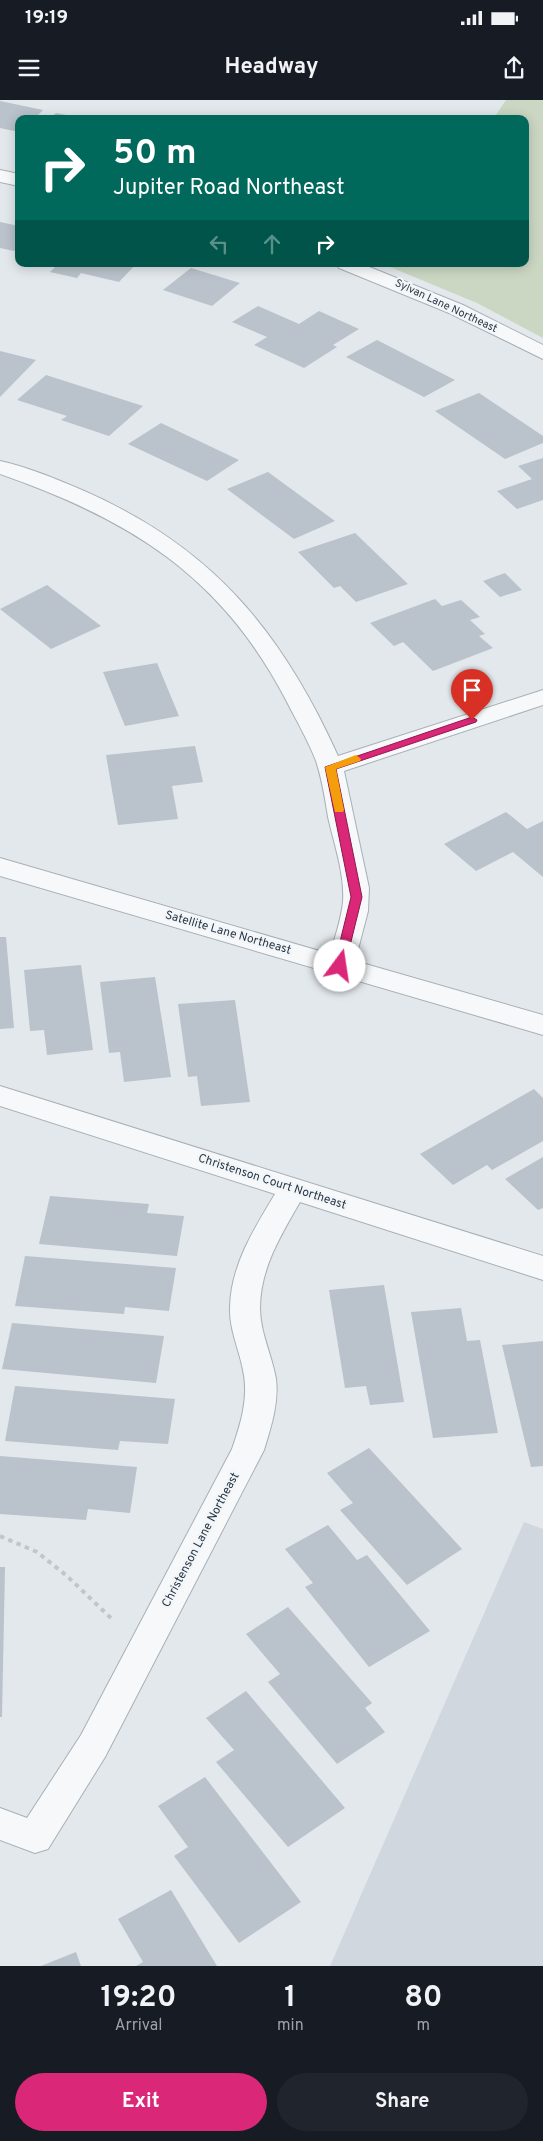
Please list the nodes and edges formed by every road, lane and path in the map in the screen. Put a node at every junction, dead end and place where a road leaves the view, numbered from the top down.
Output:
1 (0, 176) edge
2 (15, 179) edge
3 (353, 267) edge
4 (543, 353) edge
5 (0, 467) edge
6 (543, 697) edge
7 (330, 767) junction
8 (0, 867) edge
9 (340, 966) junction
10 (543, 1025) edge
11 (0, 1096) edge
12 (293, 1188) junction
13 (543, 1268) edge
14 (0, 1536) edge
15 (144, 1649) junction
16 (0, 1824) edge

1 - 2 street
3 - 4 street, Sylvan Lane Northeast
5 - 7 street
6 - 7 street
7 - 9 street
8 - 9 street, Satellite Lane Northeast
9 - 10 street, Satellite Lane Northeast
11 - 12 street, Christenson Court Northeast
12 - 13 street, Christenson Court Northeast
12 - 15 street, Christenson Lane Northeast
14 - 15 path
15 - 16 street, Christenson Lane Northeast

